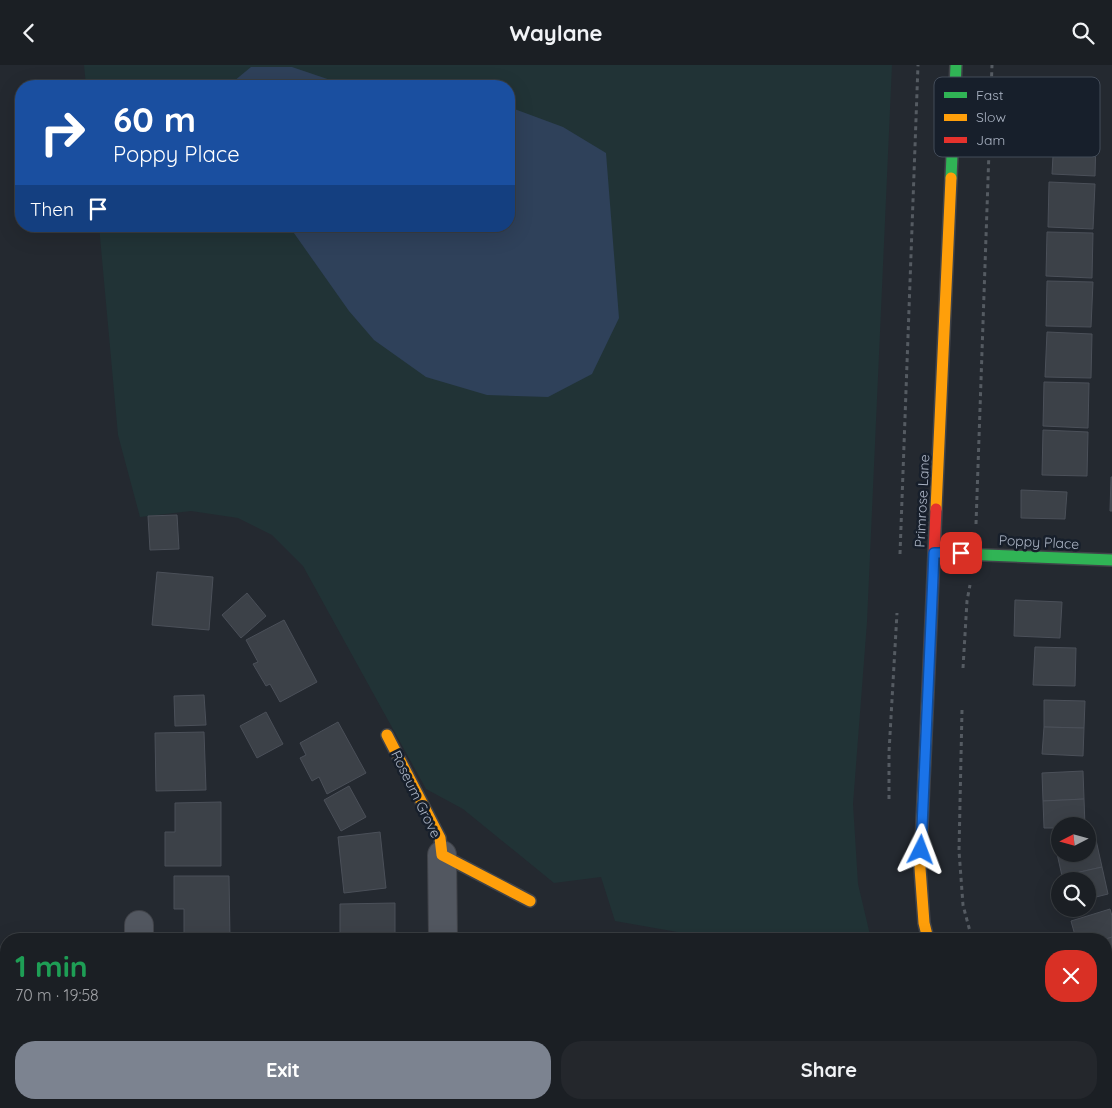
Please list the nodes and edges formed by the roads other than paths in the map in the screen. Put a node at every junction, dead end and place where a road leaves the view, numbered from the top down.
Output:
1 (952, 157) edge
2 (934, 553) junction
3 (1112, 560) edge
4 (387, 735) dead end
5 (442, 855) junction
6 (530, 901) dead end
7 (443, 933) edge
8 (926, 933) edge

1 - 2 street, Primrose Lane
2 - 3 street, Poppy Place
2 - 8 street, Primrose Lane
4 - 5 street, Roseum Grove
5 - 6 street, Roseum Grove
5 - 7 street, Roseum Grove

